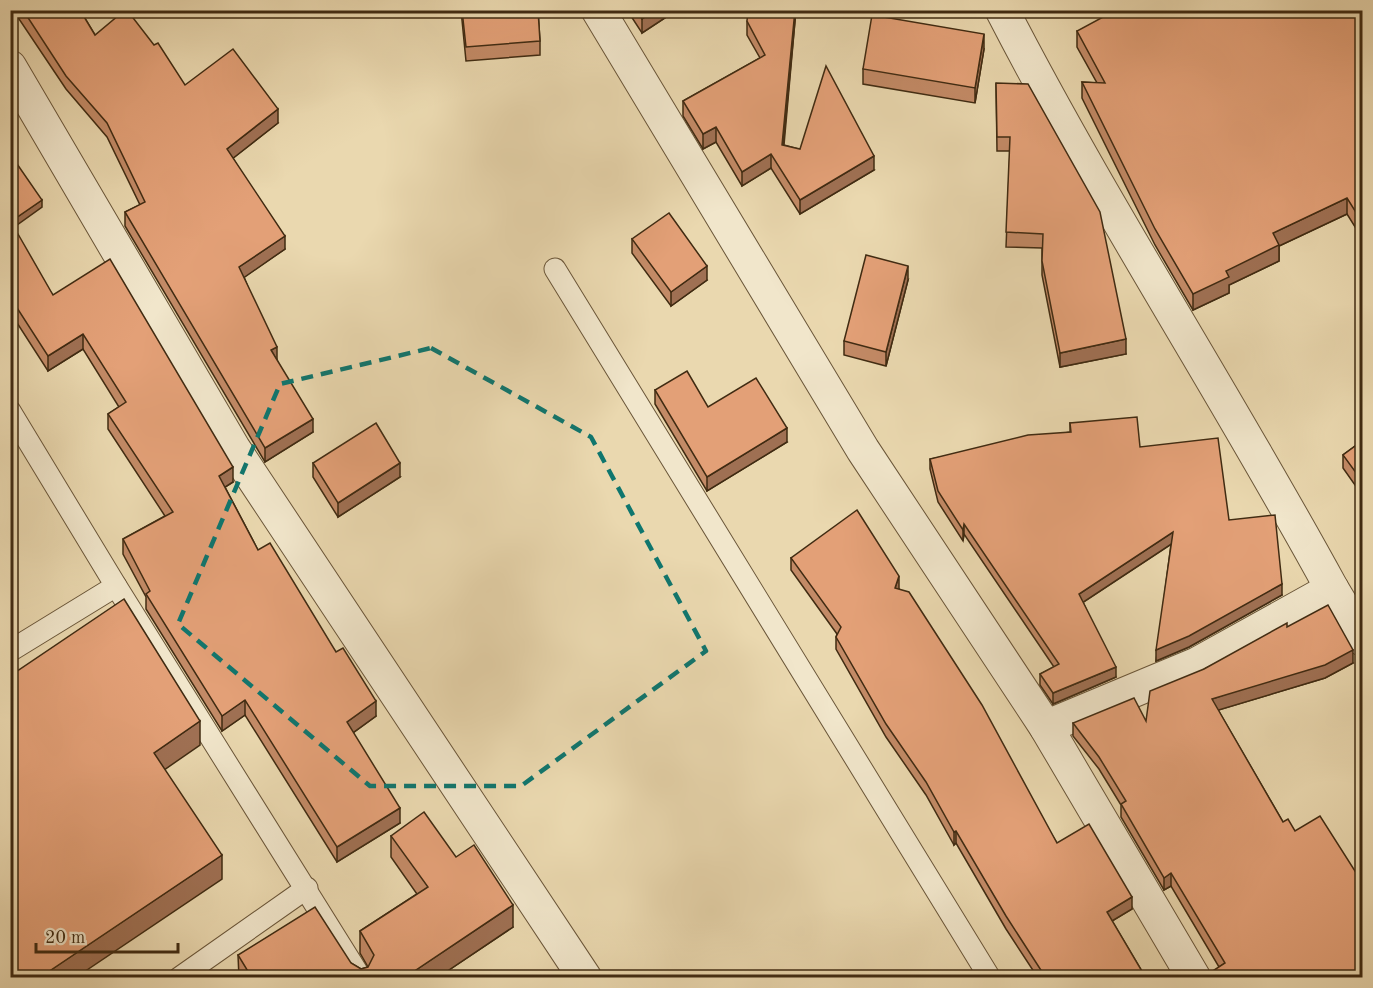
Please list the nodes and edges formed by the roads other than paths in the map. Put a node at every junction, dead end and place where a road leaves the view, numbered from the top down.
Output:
1 (598, 10) edge
2 (1002, 10) edge
3 (10, 67) edge
4 (555, 269) dead end
5 (10, 411) edge
6 (116, 586) junction
7 (1332, 589) junction
8 (1362, 639) edge
9 (10, 651) edge
10 (1046, 728) junction
11 (307, 888) junction
12 (179, 978) edge
13 (361, 978) edge
14 (585, 978) edge
15 (990, 978) edge
16 (1194, 978) edge

1 - 10 street
2 - 7 street
3 - 14 street
4 - 15 lane
5 - 6 lane
6 - 9 lane
6 - 11 lane
7 - 8 street
7 - 10 street
10 - 16 street
11 - 12 lane
11 - 13 lane

